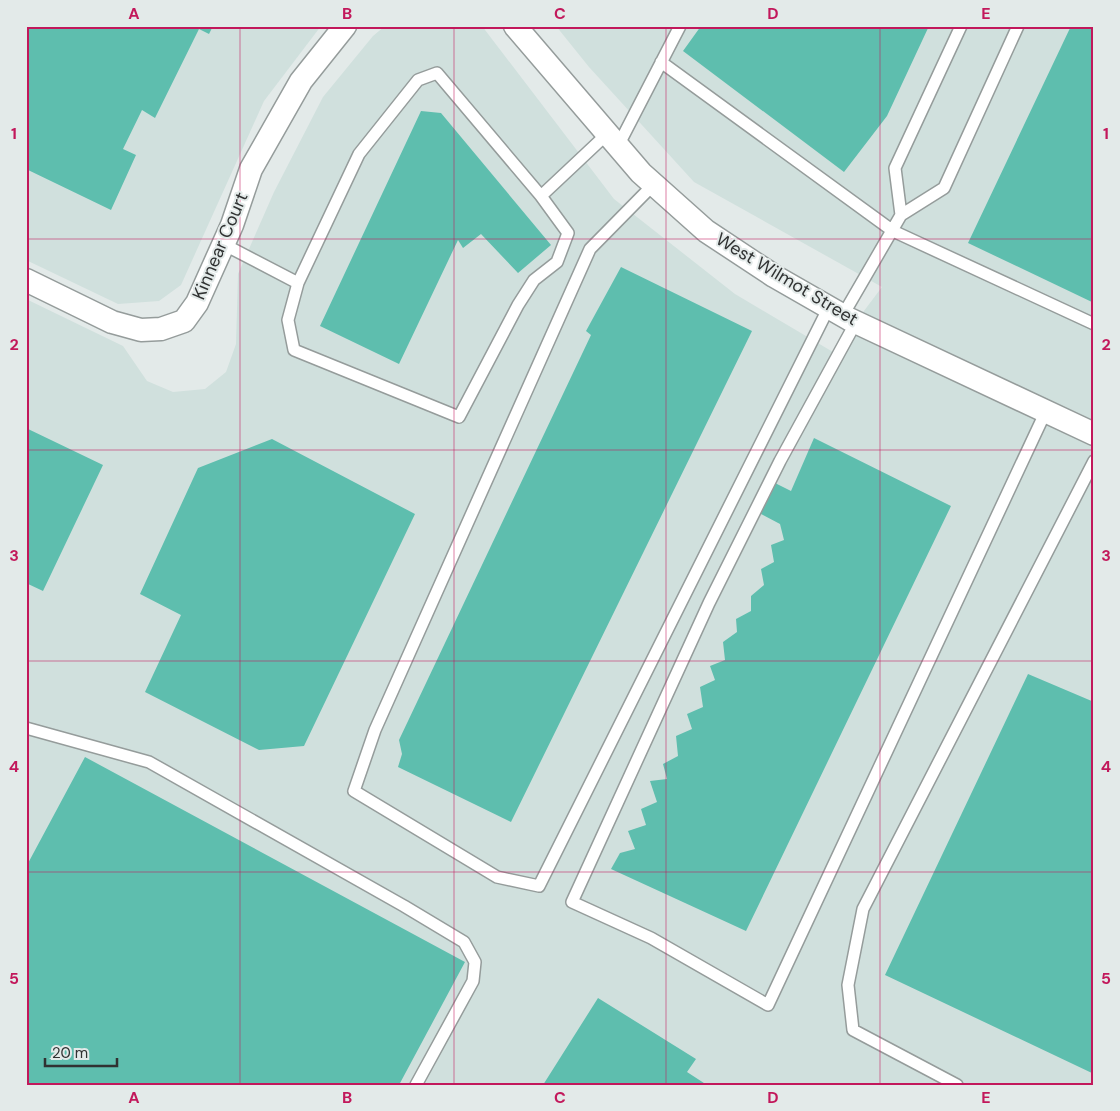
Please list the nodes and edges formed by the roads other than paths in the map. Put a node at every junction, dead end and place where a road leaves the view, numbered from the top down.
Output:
1 (345, 26) edge
2 (515, 26) edge
3 (680, 26) edge
4 (961, 26) edge
5 (1018, 26) edge
6 (661, 62) junction
7 (612, 140) junction
8 (654, 184) junction
9 (541, 196) junction
10 (901, 216) junction
11 (893, 231) junction
12 (223, 244) junction
13 (26, 280) edge
14 (298, 283) junction
15 (843, 315) junction
16 (1094, 324) edge
17 (1046, 411) junction
18 (1094, 434) edge
19 (1094, 460) edge
20 (26, 728) edge
21 (416, 1085) edge
22 (957, 1085) edge

1 - 12 street, Kinnear Court
2 - 7 street, West Wilmot Street
3 - 6 lane
4 - 10 lane
5 - 10 lane
6 - 7 lane
6 - 11 lane
7 - 8 street, West Wilmot Street
7 - 9 lane
8 - 15 street, West Wilmot Street
8 - 15 lane
9 - 14 lane
9 - 14 lane
10 - 11 lane
11 - 15 lane
11 - 16 lane
12 - 13 street, Kinnear Court
12 - 14 lane
15 - 17 street, West Wilmot Street
15 - 17 lane
17 - 18 street, West Wilmot Street
19 - 22 lane
20 - 21 lane

